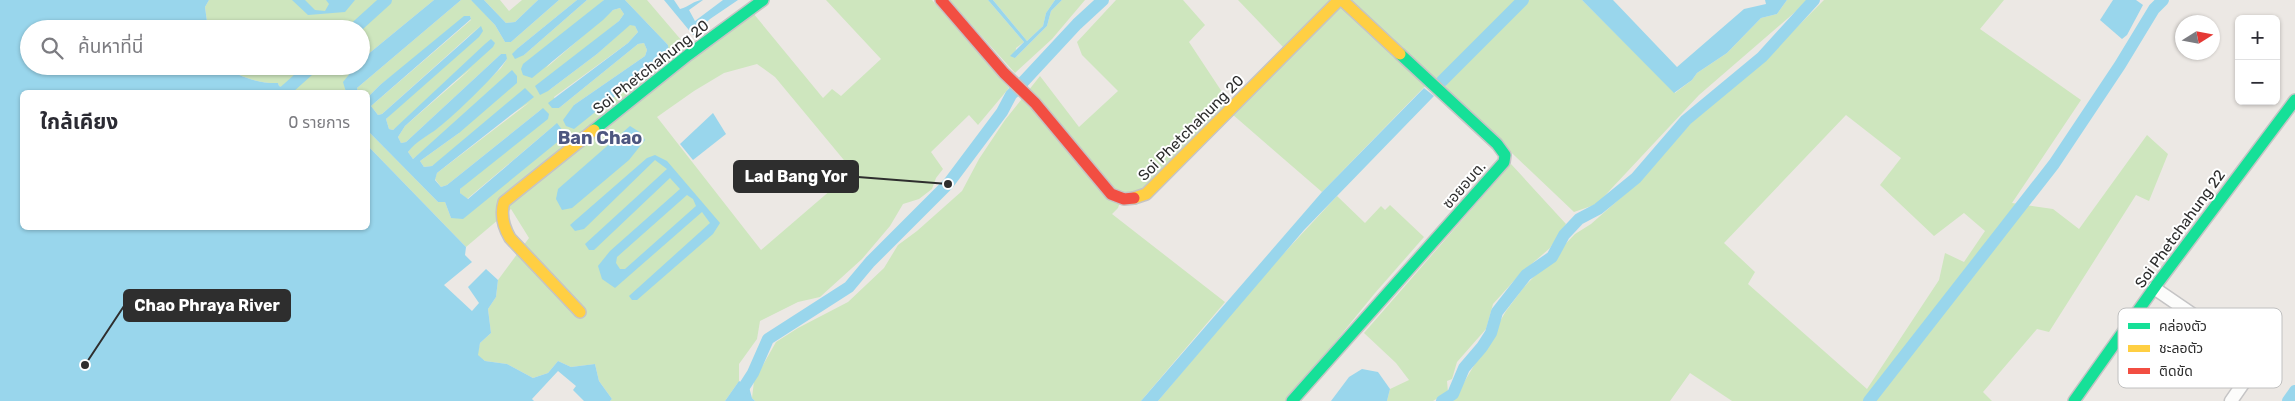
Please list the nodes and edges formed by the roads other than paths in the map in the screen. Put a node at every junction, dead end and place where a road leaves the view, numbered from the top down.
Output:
1 (763, 0) edge
2 (940, 0) edge
3 (1341, 0) edge
4 (2295, 100) edge
5 (2154, 288) junction
6 (2140, 308) edge
7 (2183, 308) edge
8 (580, 312) dead end
9 (2118, 339) edge
10 (2240, 388) edge
11 (1292, 401) edge
12 (2074, 401) edge
13 (2231, 401) edge

1 - 8 street, Soi Phetchahung 20
2 - 3 street, Soi Phetchahung 20
3 - 11 street, ซอยอบต.
4 - 5 street, Soi Phetchahung 22
5 - 6 street, Soi Phetchahung 22
5 - 7 street
9 - 12 street, Soi Phetchahung 22
10 - 13 street

